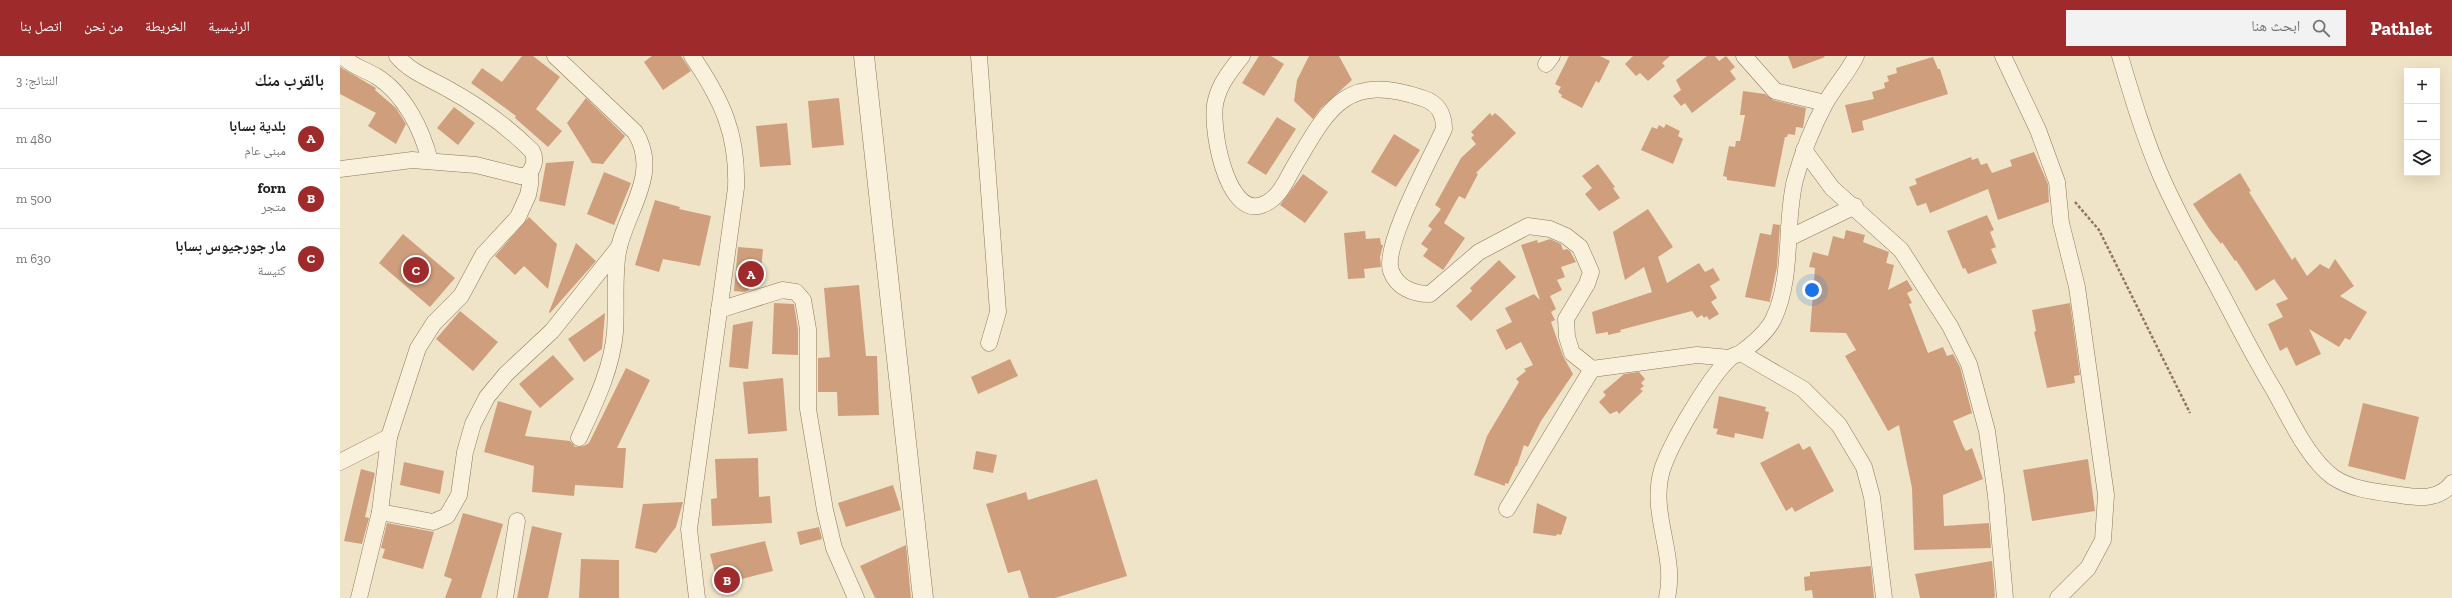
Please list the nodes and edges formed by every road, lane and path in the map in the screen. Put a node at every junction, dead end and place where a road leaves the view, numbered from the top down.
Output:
1 (342, 56) edge
2 (397, 56) edge
3 (555, 56) edge
4 (692, 56) edge
5 (864, 56) edge
6 (980, 56) edge
7 (1242, 56) edge
8 (1744, 56) edge
9 (1856, 56) edge
10 (2003, 56) edge
11 (2120, 56) edge
12 (1825, 103) junction
13 (1804, 150) junction
14 (430, 161) junction
15 (340, 168) edge
16 (530, 172) junction
17 (2058, 182) junction
18 (1855, 206) junction
19 (1789, 238) junction
20 (619, 247) junction
21 (719, 310) junction
22 (989, 343) dead end
23 (1735, 355) junction
24 (1592, 369) junction
25 (2190, 413) dead end
26 (389, 437) junction
27 (579, 438) dead end
28 (340, 462) edge
29 (2452, 483) edge
30 (1507, 509) dead end
31 (380, 512) junction
32 (517, 520) dead end
33 (359, 598) edge
34 (505, 598) edge
35 (697, 598) edge
36 (856, 598) edge
37 (923, 598) edge
38 (1667, 598) edge
39 (1884, 598) edge
40 (2005, 598) edge
41 (2058, 598) edge

1 - 14 street
2 - 16 street
3 - 20 street
4 - 21 street
5 - 37 street
6 - 22 street
7 - 24 street
8 - 12 street
9 - 12 street
10 - 17 street
11 - 29 street
12 - 13 street
13 - 18 street
13 - 19 street
14 - 15 street
14 - 16 street
16 - 26 street
17 - 25 path
17 - 41 street
18 - 19 street
18 - 40 street
19 - 23 street
20 - 27 street
20 - 31 street
21 - 35 street
21 - 36 street
23 - 24 street
23 - 38 street
23 - 39 street
24 - 30 street
26 - 28 street
26 - 31 street
31 - 33 street
32 - 34 street

